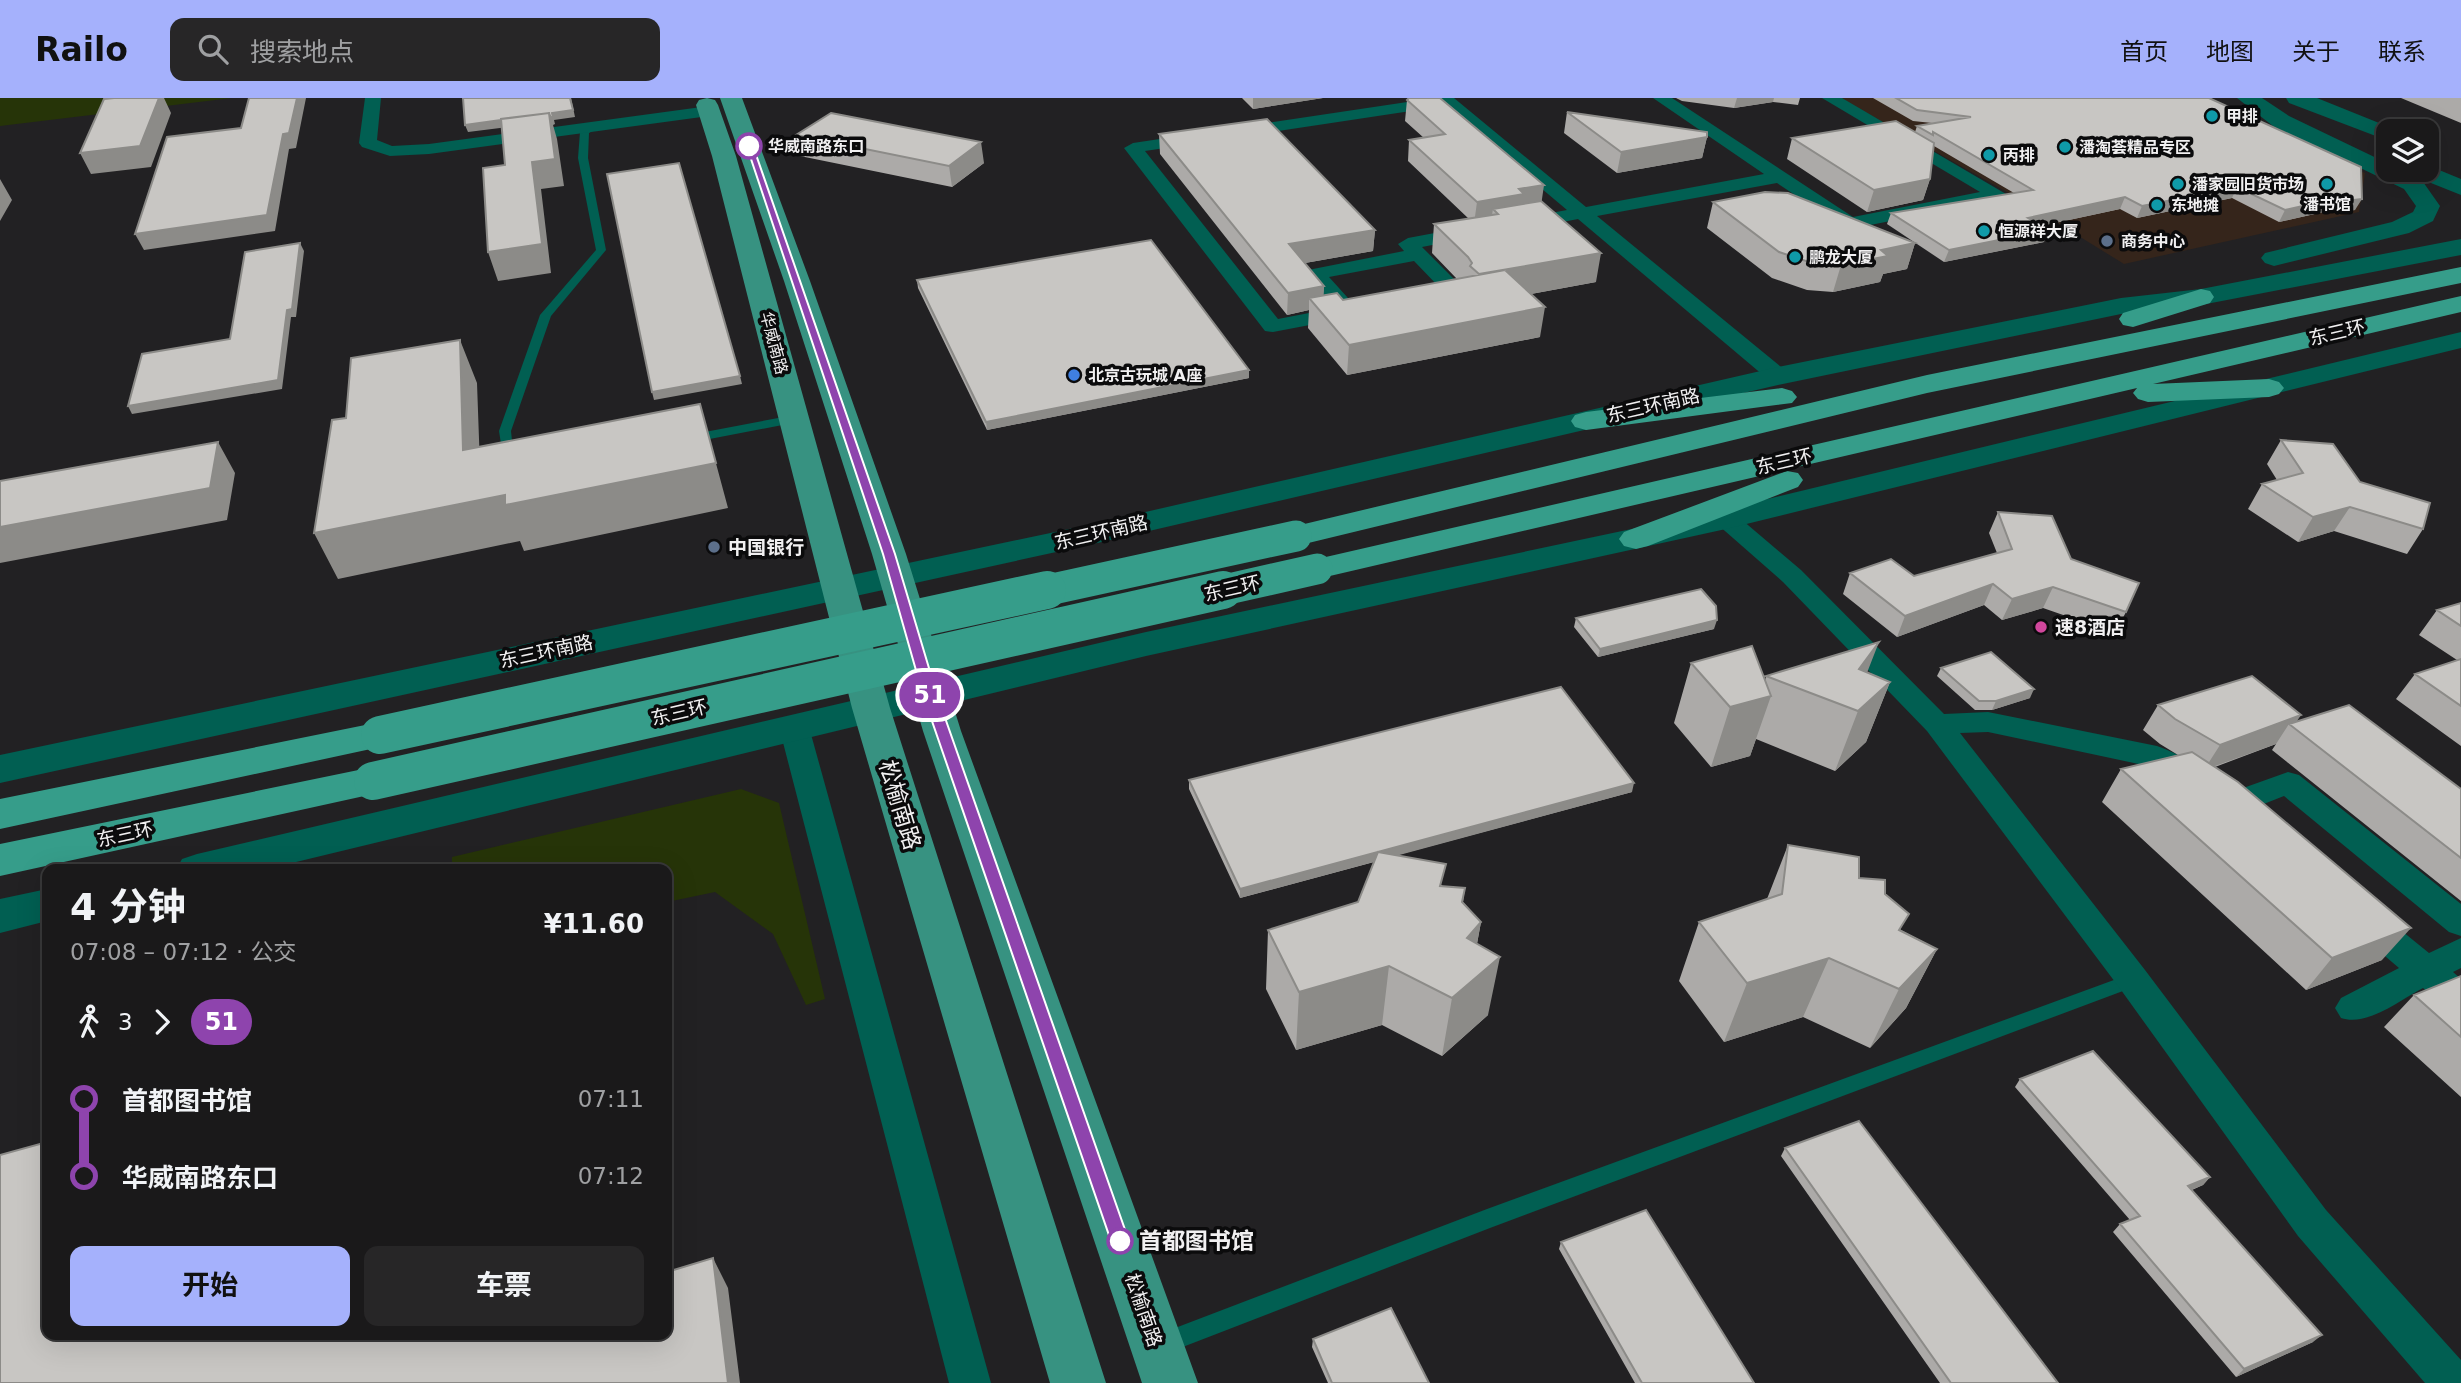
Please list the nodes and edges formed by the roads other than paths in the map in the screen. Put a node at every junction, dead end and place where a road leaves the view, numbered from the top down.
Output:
1 (373, 98) edge
2 (1661, 98) edge
3 (1830, 98) edge
4 (2248, 98) edge
5 (2257, 98) edge
6 (2281, 98) edge
7 (2297, 98) edge
8 (1445, 99) edge
9 (715, 102) edge
10 (595, 127) junction
11 (2376, 127) edge
12 (2376, 139) edge
13 (2376, 150) edge
14 (2439, 167) edge
15 (2461, 176) edge
16 (1780, 177) junction
17 (2439, 179) edge
18 (2461, 188) edge
19 (1582, 213) junction
20 (2461, 247) edge
21 (1418, 254) junction
22 (2461, 275) edge
23 (2201, 297) junction
24 (1416, 299) edge
25 (2461, 304) edge
26 (2121, 306) junction
27 (2461, 340) edge
28 (2461, 363) edge
29 (1999, 368) junction
30 (1778, 376) junction
31 (1927, 384) junction
32 (2269, 388) junction
33 (2048, 398) junction
34 (794, 419) junction
35 (1586, 421) junction
36 (1917, 431) junction
37 (672, 443) edge
38 (509, 474) edge
39 (1726, 519) junction
40 (1093, 534) junction
41 (1636, 539) junction
42 (895, 577) junction
43 (839, 589) junction
44 (1146, 644) junction
45 (930, 695) junction
46 (871, 708) junction
47 (1937, 724) junction
48 (794, 727) junction
49 (0, 769) edge
50 (2229, 805) junction
51 (0, 814) edge
52 (2260, 831) edge
53 (0, 860) edge
54 (222, 864) edge
55 (2343, 901) edge
56 (42, 906) edge
57 (0, 916) edge
58 (2461, 923) edge
59 (2461, 952) edge
60 (2426, 970) junction
61 (2133, 980) junction
62 (2461, 999) edge
63 (2353, 1008) dead end
64 (1164, 1365) edge
65 (970, 1383) edge
66 (1078, 1383) edge
67 (2454, 1383) edge

1 - 10 street
2 - 16 street
3 - 16 street
4 - 26 street
5 - 13 street
6 - 12 street
7 - 11 street
8 - 19 street
8 - 21 street
9 - 10 street
9 - 34 main road, 华威南路
9 - 42 main road, 松榆南路
10 - 38 lane
14 - 15 street
16 - 19 street
17 - 18 street
19 - 21 street
19 - 30 street
20 - 23 street, 东三环南路
21 - 24 street
22 - 29 highway, 东三环
23 - 26 street, 东三环南路
23 - 29 highway
25 - 33 highway, 东三环
26 - 30 street, 东三环南路
27 - 32 street
28 - 32 street
29 - 31 highway, 东三环
30 - 35 street, 东三环南路
31 - 35 highway
31 - 51 highway, 东三环, bridge
32 - 33 highway
32 - 39 street
33 - 36 highway, 东三环
34 - 37 lane
34 - 43 main road, 华威南路
35 - 40 street, 东三环南路
36 - 41 highway
36 - 53 highway, 东三环, bridge
39 - 41 street
39 - 47 street
40 - 42 street, 东三环南路
40 - 44 street
41 - 44 street
42 - 43 street, 东三环南路
42 - 45 main road, 松榆南路
43 - 46 main road, 松榆南路
43 - 49 street, 东三环南路
44 - 45 street
45 - 46 street
45 - 64 main road, 松榆南路
46 - 48 street
46 - 66 main road, 松榆南路
47 - 50 street
47 - 61 street
48 - 54 street
48 - 65 street
50 - 52 street
50 - 58 street
55 - 60 street
56 - 57 street
59 - 60 street
60 - 62 street
60 - 63 street
61 - 64 lane
61 - 67 street

